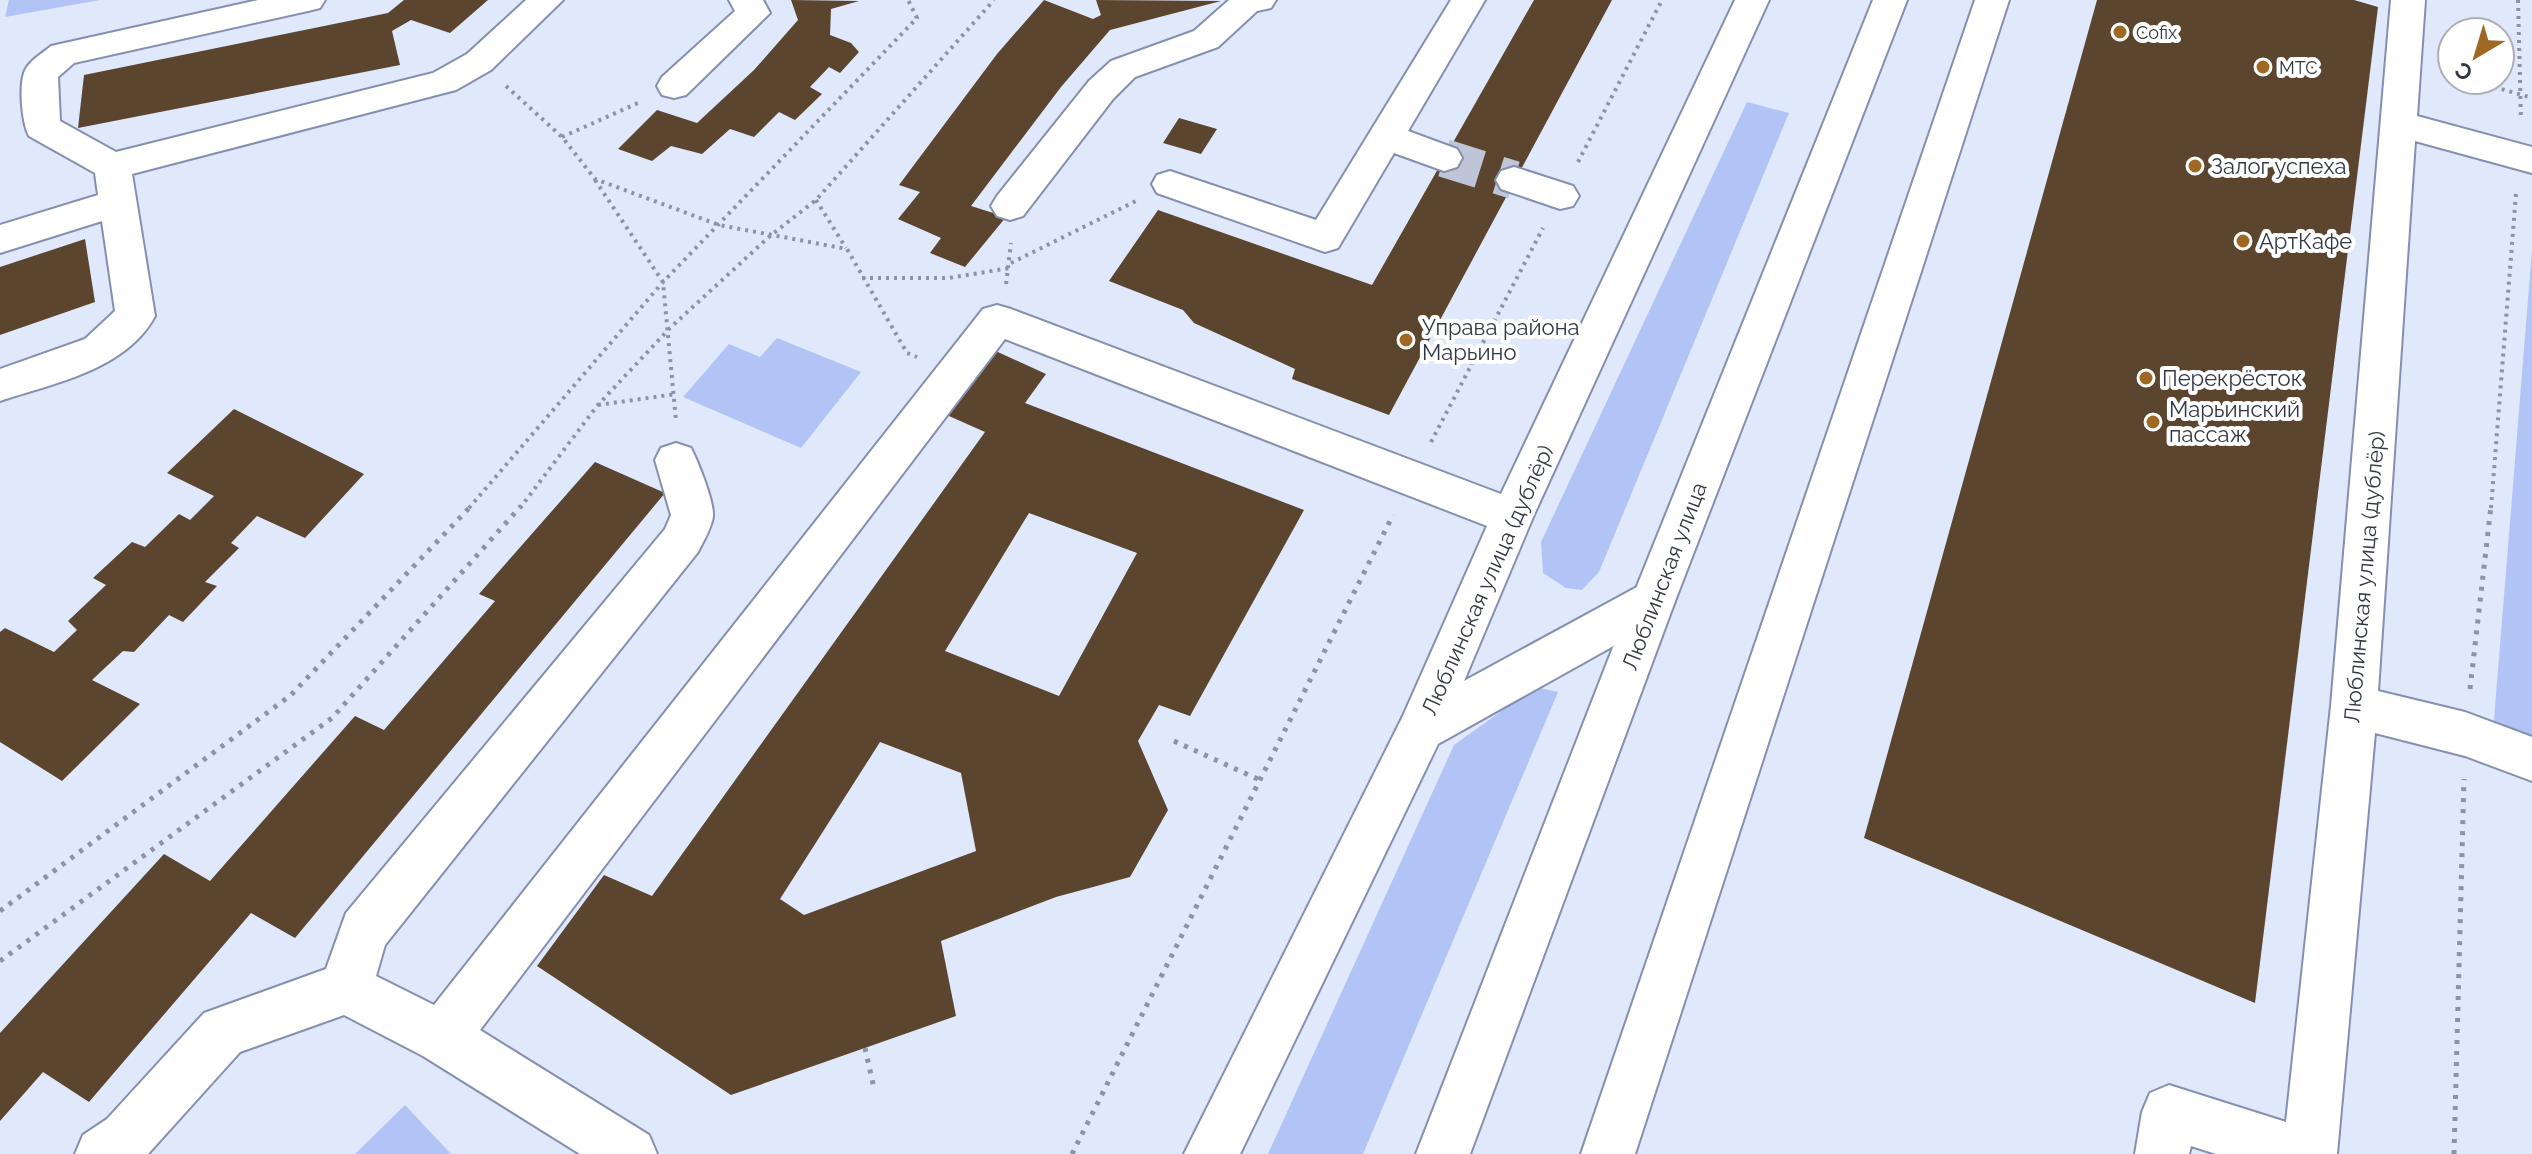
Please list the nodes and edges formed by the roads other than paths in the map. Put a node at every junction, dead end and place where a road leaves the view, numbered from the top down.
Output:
1 (308, 0) edge
2 (546, 0) edge
3 (746, 0) edge
4 (1259, 0) edge
5 (1468, 0) edge
6 (1752, 0) edge
7 (1890, 0) edge
8 (1992, 0) edge
9 (2408, 0) edge
10 (674, 86) road end
11 (2396, 123) junction
12 (1388, 137) junction
13 (1444, 158) tunnel mouth
14 (2526, 158) edge
15 (112, 166) junction
16 (1514, 180) tunnel mouth
17 (1170, 184) road end
18 (1560, 196) road end
19 (115, 203) junction
20 (1010, 206) road end
21 (0, 239) edge
22 (0, 385) edge
23 (676, 460) road end
24 (1512, 517) junction
25 (1653, 601) junction
26 (2354, 706) junction
27 (1421, 729) junction
28 (2532, 759) edge
29 (346, 988) junction
30 (442, 1037) junction
31 (102, 1154) edge
32 (630, 1154) edge
33 (1211, 1154) edge
34 (1443, 1154) edge
35 (1608, 1154) edge
36 (2162, 1154) edge
37 (2300, 1154) edge
38 (2310, 1154) edge

1 - 15 street
2 - 15 street
3 - 10 street
4 - 20 street
5 - 12 street
6 - 24 street, Люблинская улица (дублёр)
7 - 25 street, Люблинская улица
8 - 35 street
9 - 11 street, Люблинская улица (дублёр)
11 - 14 street
11 - 26 street, Люблинская улица (дублёр)
12 - 13 street
12 - 17 street
15 - 19 street
16 - 18 street
19 - 21 street
19 - 22 street
23 - 29 street
24 - 27 street, Люблинская улица (дублёр)
24 - 30 street
25 - 27 street
25 - 34 street, Люблинская улица
26 - 28 street
26 - 38 street, Люблинская улица (дублёр)
27 - 33 street, Люблинская улица (дублёр)
29 - 30 street
29 - 31 street
30 - 32 street
36 - 37 street

